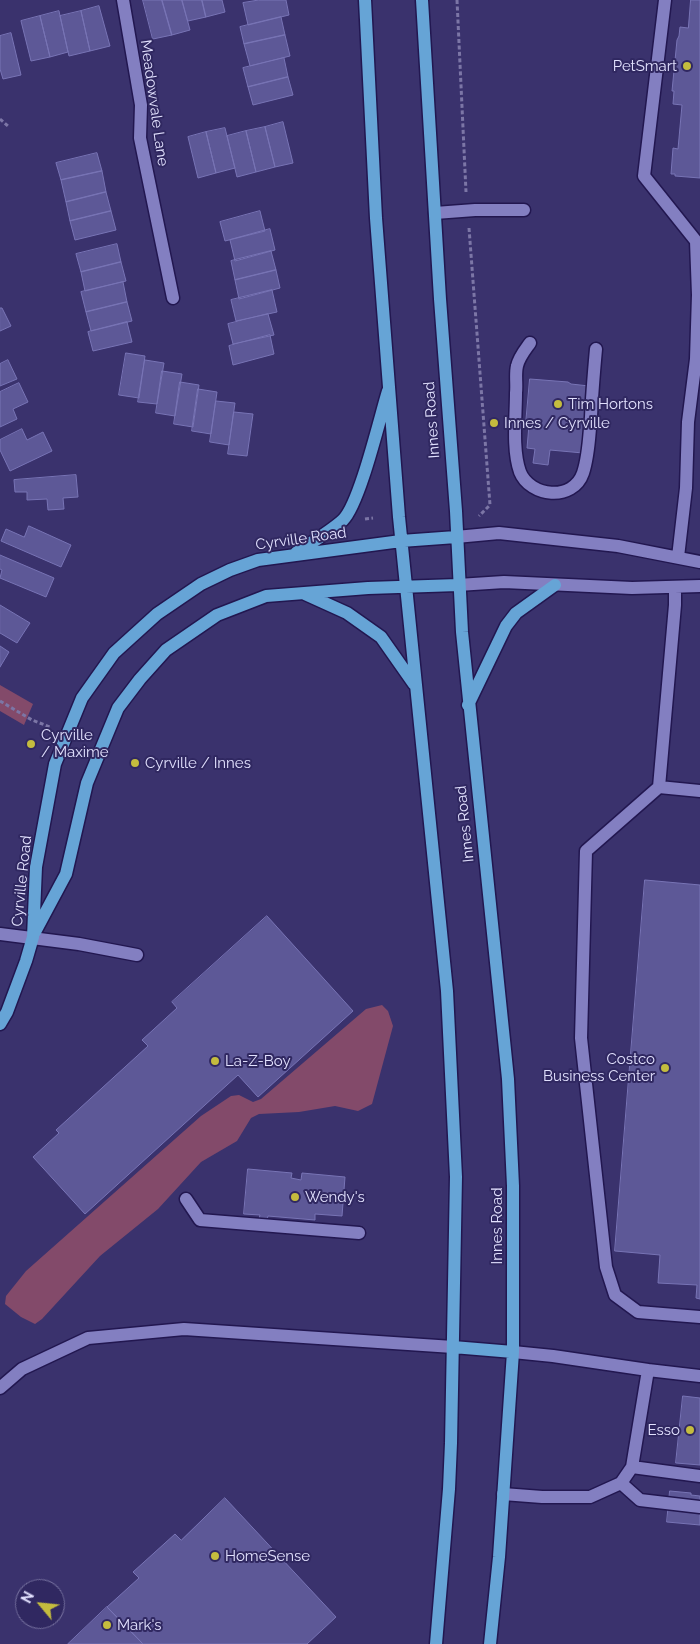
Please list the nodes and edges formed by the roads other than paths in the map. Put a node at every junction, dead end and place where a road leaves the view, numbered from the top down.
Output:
1 (123, 0) edge
2 (365, 0) edge
3 (422, 0) edge
4 (665, 0) edge
5 (524, 210) dead end
6 (435, 213) junction
7 (173, 298) dead end
8 (530, 343) dead end
9 (698, 343) edge
10 (596, 348) dead end
11 (390, 383) junction
12 (456, 537) junction
13 (401, 541) junction
14 (294, 554) junction
15 (678, 558) junction
16 (700, 562) edge
17 (458, 585) junction
18 (555, 585) junction
19 (700, 586) edge
20 (675, 587) junction
21 (406, 588) junction
22 (303, 593) junction
23 (415, 686) junction
24 (468, 705) junction
25 (659, 787) junction
26 (700, 791) edge
27 (0, 934) edge
28 (33, 937) junction
29 (137, 955) dead end
30 (0, 1024) edge
31 (186, 1199) dead end
32 (359, 1234) dead end
33 (700, 1317) edge
34 (453, 1347) junction
35 (513, 1352) junction
36 (648, 1370) junction
37 (700, 1376) edge
38 (0, 1388) edge
39 (632, 1467) junction
40 (700, 1476) edge
41 (621, 1483) junction
42 (503, 1494) junction
43 (700, 1507) edge
44 (436, 1644) edge
45 (490, 1644) edge

1 - 7 street, Meadowvale Lane
2 - 11 main road
3 - 6 main road, Innes Road
4 - 9 street
5 - 6 street
6 - 12 main road, Innes Road
8 - 10 street
9 - 15 street
11 - 13 main road
11 - 14 main road
12 - 13 main road, Cyrville Road
12 - 15 street, Cyrville Road
12 - 17 main road, Innes Road
13 - 14 main road, Cyrville Road
13 - 21 main road
14 - 28 main road, Cyrville Road
15 - 16 street, Cyrville Road
17 - 18 street, Cyrville Road
17 - 21 main road, Cyrville Road
17 - 24 main road, Innes Road
18 - 20 street, Cyrville Road
18 - 24 main road
19 - 20 street, Cyrville Road
20 - 25 street
21 - 22 main road, Cyrville Road
21 - 23 main road
22 - 23 main road
22 - 28 main road, Cyrville Road
23 - 34 main road
24 - 35 main road, Innes Road
25 - 26 street
25 - 33 street
27 - 28 street
28 - 29 street
28 - 30 main road, Cyrville Road
31 - 32 street
34 - 35 main road
34 - 38 street
34 - 44 main road
35 - 36 street
35 - 42 main road, Innes Road
36 - 37 street
36 - 39 street
39 - 40 street
39 - 41 street
41 - 42 street
41 - 43 street
42 - 45 main road, Innes Road

